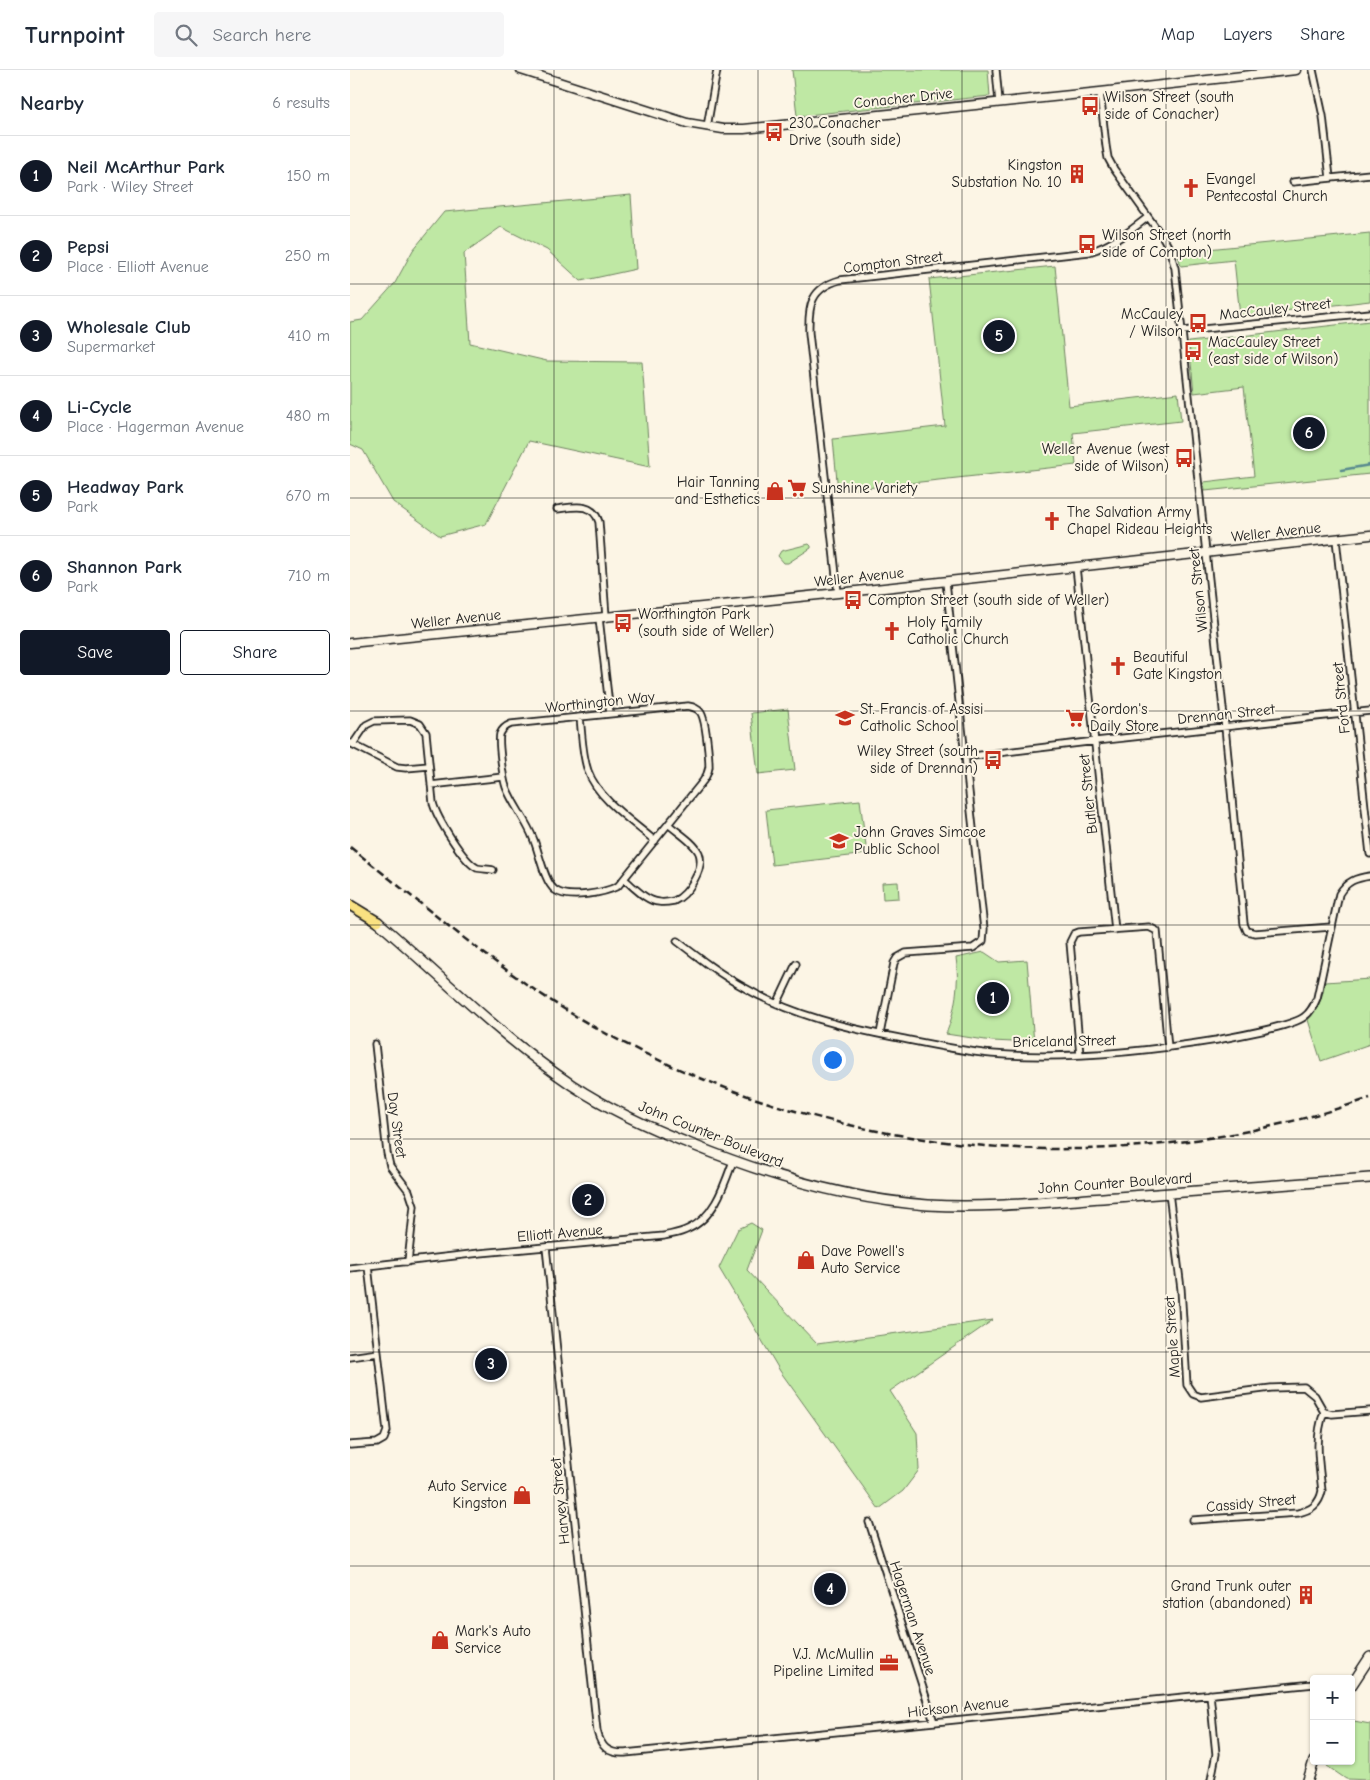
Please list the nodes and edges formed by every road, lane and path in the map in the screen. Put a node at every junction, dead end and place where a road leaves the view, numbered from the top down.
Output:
1 (521, 70) edge
2 (717, 70) edge
3 (996, 70) edge
4 (1296, 70) edge
5 (1313, 70) edge
6 (1100, 92) junction
7 (999, 102) junction
8 (707, 127) junction
9 (1370, 174) edge
10 (1330, 178) junction
11 (1293, 182) dead end
12 (1148, 217) junction
13 (1370, 313) edge
14 (1182, 331) junction
15 (558, 508) dead end
16 (1370, 535) edge
17 (1336, 539) junction
18 (1207, 553) junction
19 (1076, 567) junction
20 (946, 582) junction
21 (838, 593) junction
22 (603, 618) junction
23 (350, 643) edge
24 (1370, 711) edge
25 (1355, 713) junction
26 (610, 714) junction
27 (580, 717) junction
28 (1225, 727) junction
29 (1096, 741) junction
30 (351, 744) edge
31 (965, 757) junction
32 (429, 766) junction
33 (503, 777) junction
34 (431, 785) junction
35 (668, 824) junction
36 (655, 841) junction
37 (1370, 854) edge
38 (493, 870) dead end
39 (1370, 876) edge
40 (624, 879) junction
41 (350, 905) edge
42 (1331, 927) junction
43 (1115, 930) junction
44 (677, 941) dead end
45 (796, 964) dead end
46 (777, 1004) junction
47 (880, 1034) junction
48 (375, 1044) dead end
49 (1168, 1048) junction
50 (1080, 1055) junction
51 (733, 1161) junction
52 (1370, 1178) edge
53 (1169, 1193) junction
54 (546, 1247) junction
55 (408, 1262) junction
56 (368, 1266) junction
57 (350, 1268) edge
58 (378, 1353) junction
59 (350, 1356) edge
60 (1370, 1411) edge
61 (1324, 1412) junction
62 (350, 1445) edge
63 (1194, 1520) dead end
64 (869, 1522) dead end
65 (1370, 1657) edge
66 (1355, 1680) edge
67 (1310, 1684) edge
68 (1210, 1694) junction
69 (934, 1722) junction
70 (606, 1750) joint
71 (1313, 1765) edge
72 (1211, 1780) edge
73 (1308, 1780) edge

1 - 8 street, Conacher Drive
2 - 8 street
3 - 7 street
4 - 6 street, Conacher Drive
5 - 10 street
6 - 7 street, Conacher Drive
6 - 12 street, Wilson Street
7 - 8 street, Conacher Drive
9 - 10 street
10 - 11 street
12 - 14 street, Wilson Street
12 - 21 street, Compton Street
13 - 14 street, MacCauley Street
14 - 18 street, Wilson Street
15 - 22 street
16 - 17 street, Weller Avenue
17 - 18 street, Weller Avenue
17 - 25 street, Ford Street
18 - 19 street, Weller Avenue
18 - 28 street, Wilson Street
19 - 20 street, Weller Avenue
19 - 29 street, Butler Street
20 - 21 street, Weller Avenue
20 - 31 street
21 - 22 street, Weller Avenue
22 - 23 street, Weller Avenue
22 - 26 street
24 - 25 street, Drennan Street
25 - 28 street, Drennan Street
25 - 37 street, Ford Street
26 - 27 street, Worthington Way
26 - 35 street, Worthington Way
27 - 33 street, Worthington Way
27 - 36 street
28 - 29 street, Drennan Street
28 - 42 street, Wilson Street
29 - 31 street, Drennan Street
29 - 43 street, Butler Street
30 - 32 street
30 - 32 street
31 - 47 street
32 - 34 street
33 - 34 street
33 - 40 street, Worthington Way
34 - 38 street
35 - 36 street, Worthington Way
35 - 40 street
36 - 40 street, Worthington Way
39 - 42 street, Briceland Street
41 - 51 main road, John Counter Boulevard
42 - 49 street, Briceland Street
43 - 49 street
43 - 50 street
44 - 46 street, Briceland Street
45 - 46 street
46 - 47 street, Briceland Street
47 - 50 street, Briceland Street
48 - 55 street, Day Street
49 - 50 street, Briceland Street
51 - 53 main road, John Counter Boulevard
51 - 54 street, Elliott Avenue
52 - 53 main road, John Counter Boulevard
53 - 61 street, Maple Street
54 - 55 street, Elliott Avenue
54 - 70 street, Harvey Street
55 - 56 street, Elliott Avenue
56 - 57 street, Elliott Avenue
56 - 58 street
58 - 59 street
58 - 62 street
60 - 61 street
61 - 63 street, Cassidy Street
64 - 69 street, Hagerman Avenue
65 - 66 main road
67 - 68 street, Hickson Avenue
68 - 69 street, Hickson Avenue
68 - 72 street
69 - 70 street, Hickson Avenue
71 - 73 main road

